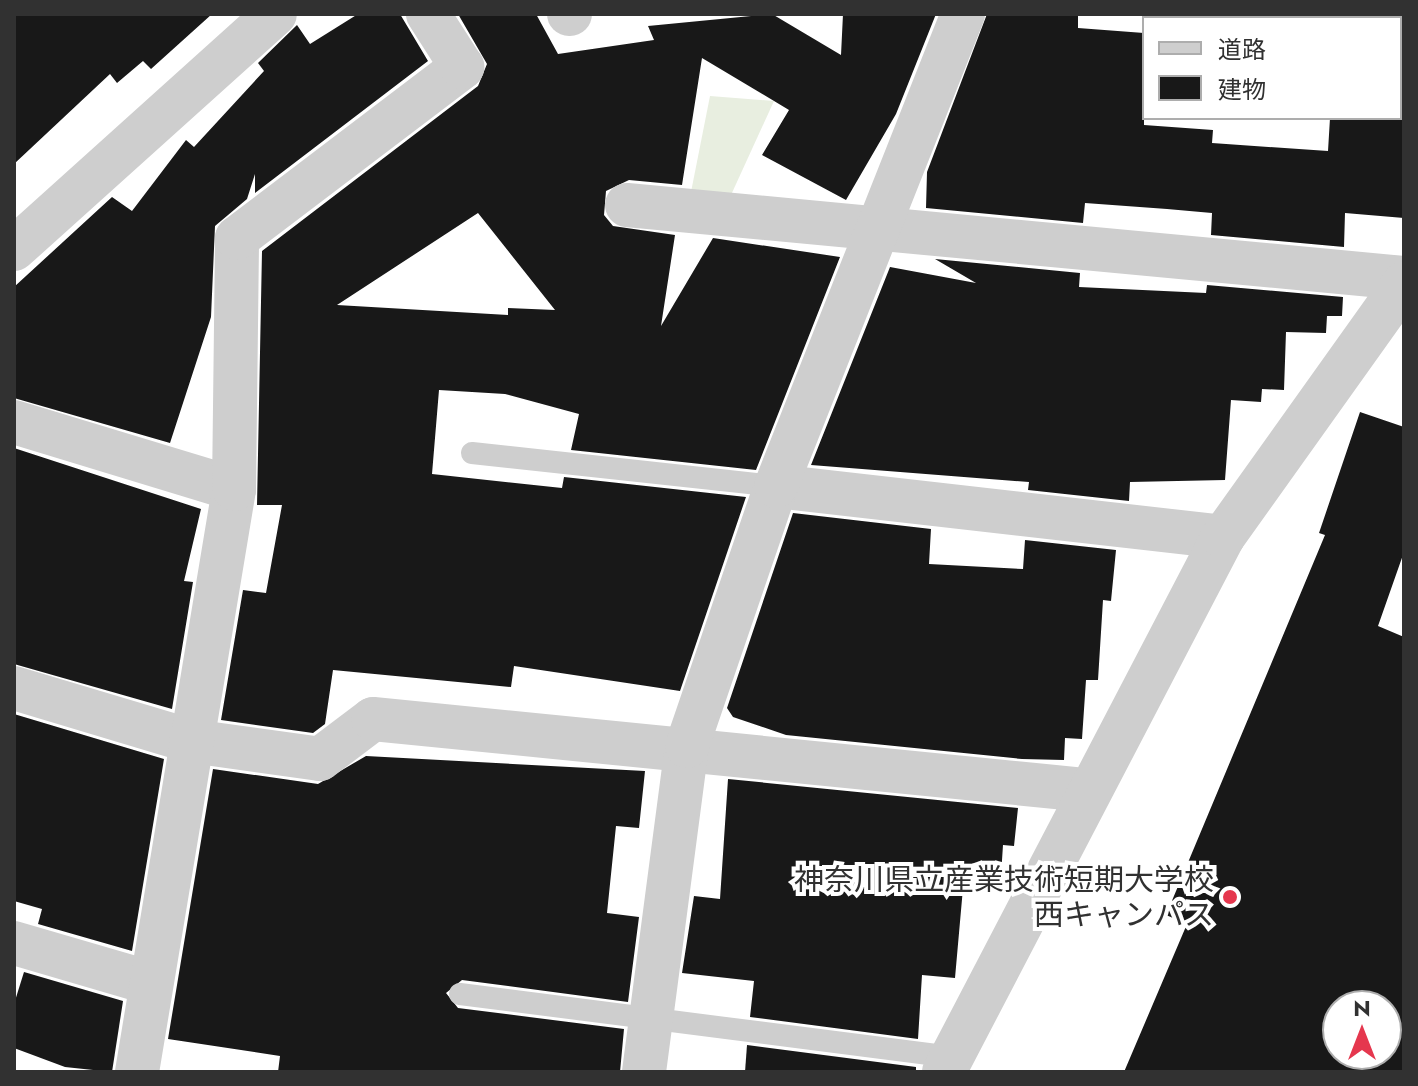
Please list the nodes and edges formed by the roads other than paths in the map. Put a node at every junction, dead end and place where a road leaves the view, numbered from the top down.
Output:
1 (275, 14) edge
2 (428, 14) edge
3 (963, 14) edge
4 (627, 205) dead end
5 (881, 226) junction
6 (14, 249) edge
7 (1404, 280) edge
8 (14, 422) edge
9 (472, 453) dead end
10 (776, 486) junction
11 (234, 489) junction
12 (1223, 537) junction
13 (14, 688) edge
14 (191, 741) junction
15 (687, 746) junction
16 (1086, 790) junction
17 (14, 943) edge
18 (151, 983) junction
19 (460, 994) dead end
20 (650, 1021) junction
21 (947, 1065) edge
22 (137, 1072) edge
23 (644, 1072) edge

1 - 6 street
2 - 11 street
3 - 5 street
4 - 5 street
5 - 7 street
5 - 10 street
7 - 12 street
8 - 11 street
9 - 10 lane
10 - 12 street
10 - 15 street
11 - 14 street
12 - 16 street
13 - 14 street
14 - 15 street
14 - 18 street
15 - 16 street
15 - 20 street
16 - 21 street
17 - 18 street
18 - 22 street
19 - 20 lane
20 - 21 lane
20 - 23 street

